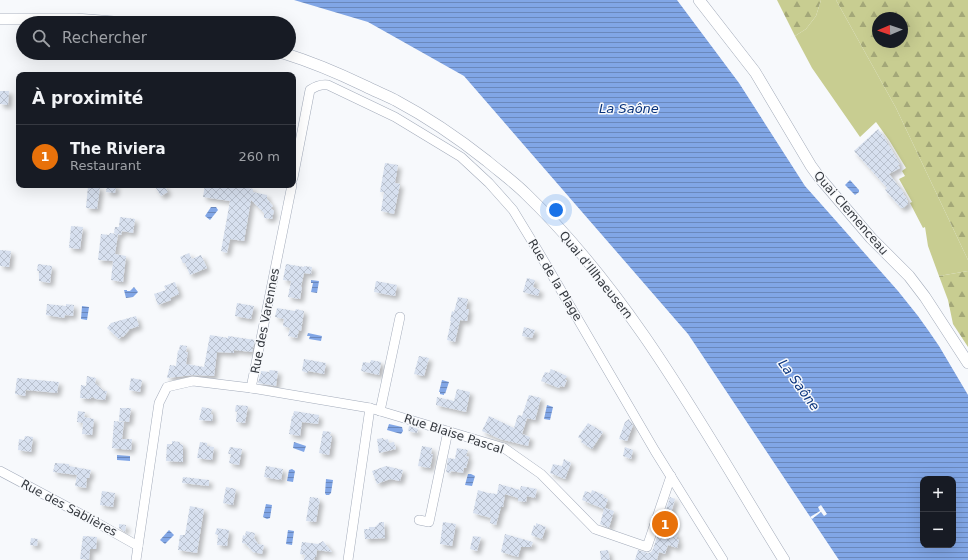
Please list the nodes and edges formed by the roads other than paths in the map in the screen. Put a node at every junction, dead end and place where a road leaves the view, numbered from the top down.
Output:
1 (699, 0) edge
2 (0, 19) edge
3 (16, 19) edge
4 (296, 57) edge
5 (296, 162) edge
6 (291, 188) edge
7 (400, 317) dead end
8 (968, 363) edge
9 (251, 388) junction
10 (370, 408) junction
11 (380, 411) junction
12 (448, 431) junction
13 (0, 471) edge
14 (671, 476) junction
15 (420, 520) dead end
16 (138, 546) junction
17 (136, 560) edge
18 (348, 560) edge
19 (724, 560) edge
20 (784, 560) edge

1 - 8 main road, Quai Clemenceau
2 - 3 main road
4 - 20 main road, Quai d'Illhaeusern
5 - 14 street, Rue de la Plage
6 - 9 street, Rue des Varennes
7 - 11 street
9 - 10 street, Rue Blaise Pascal
9 - 16 street, Rue des Varennes
10 - 11 street, Rue Blaise Pascal
10 - 18 street
11 - 12 street, Rue Blaise Pascal
12 - 14 street, Rue Blaise Pascal
12 - 15 street
13 - 16 street, Rue des Sablières
14 - 19 street, Rue de la Plage
16 - 17 street, Rue des Varennes

